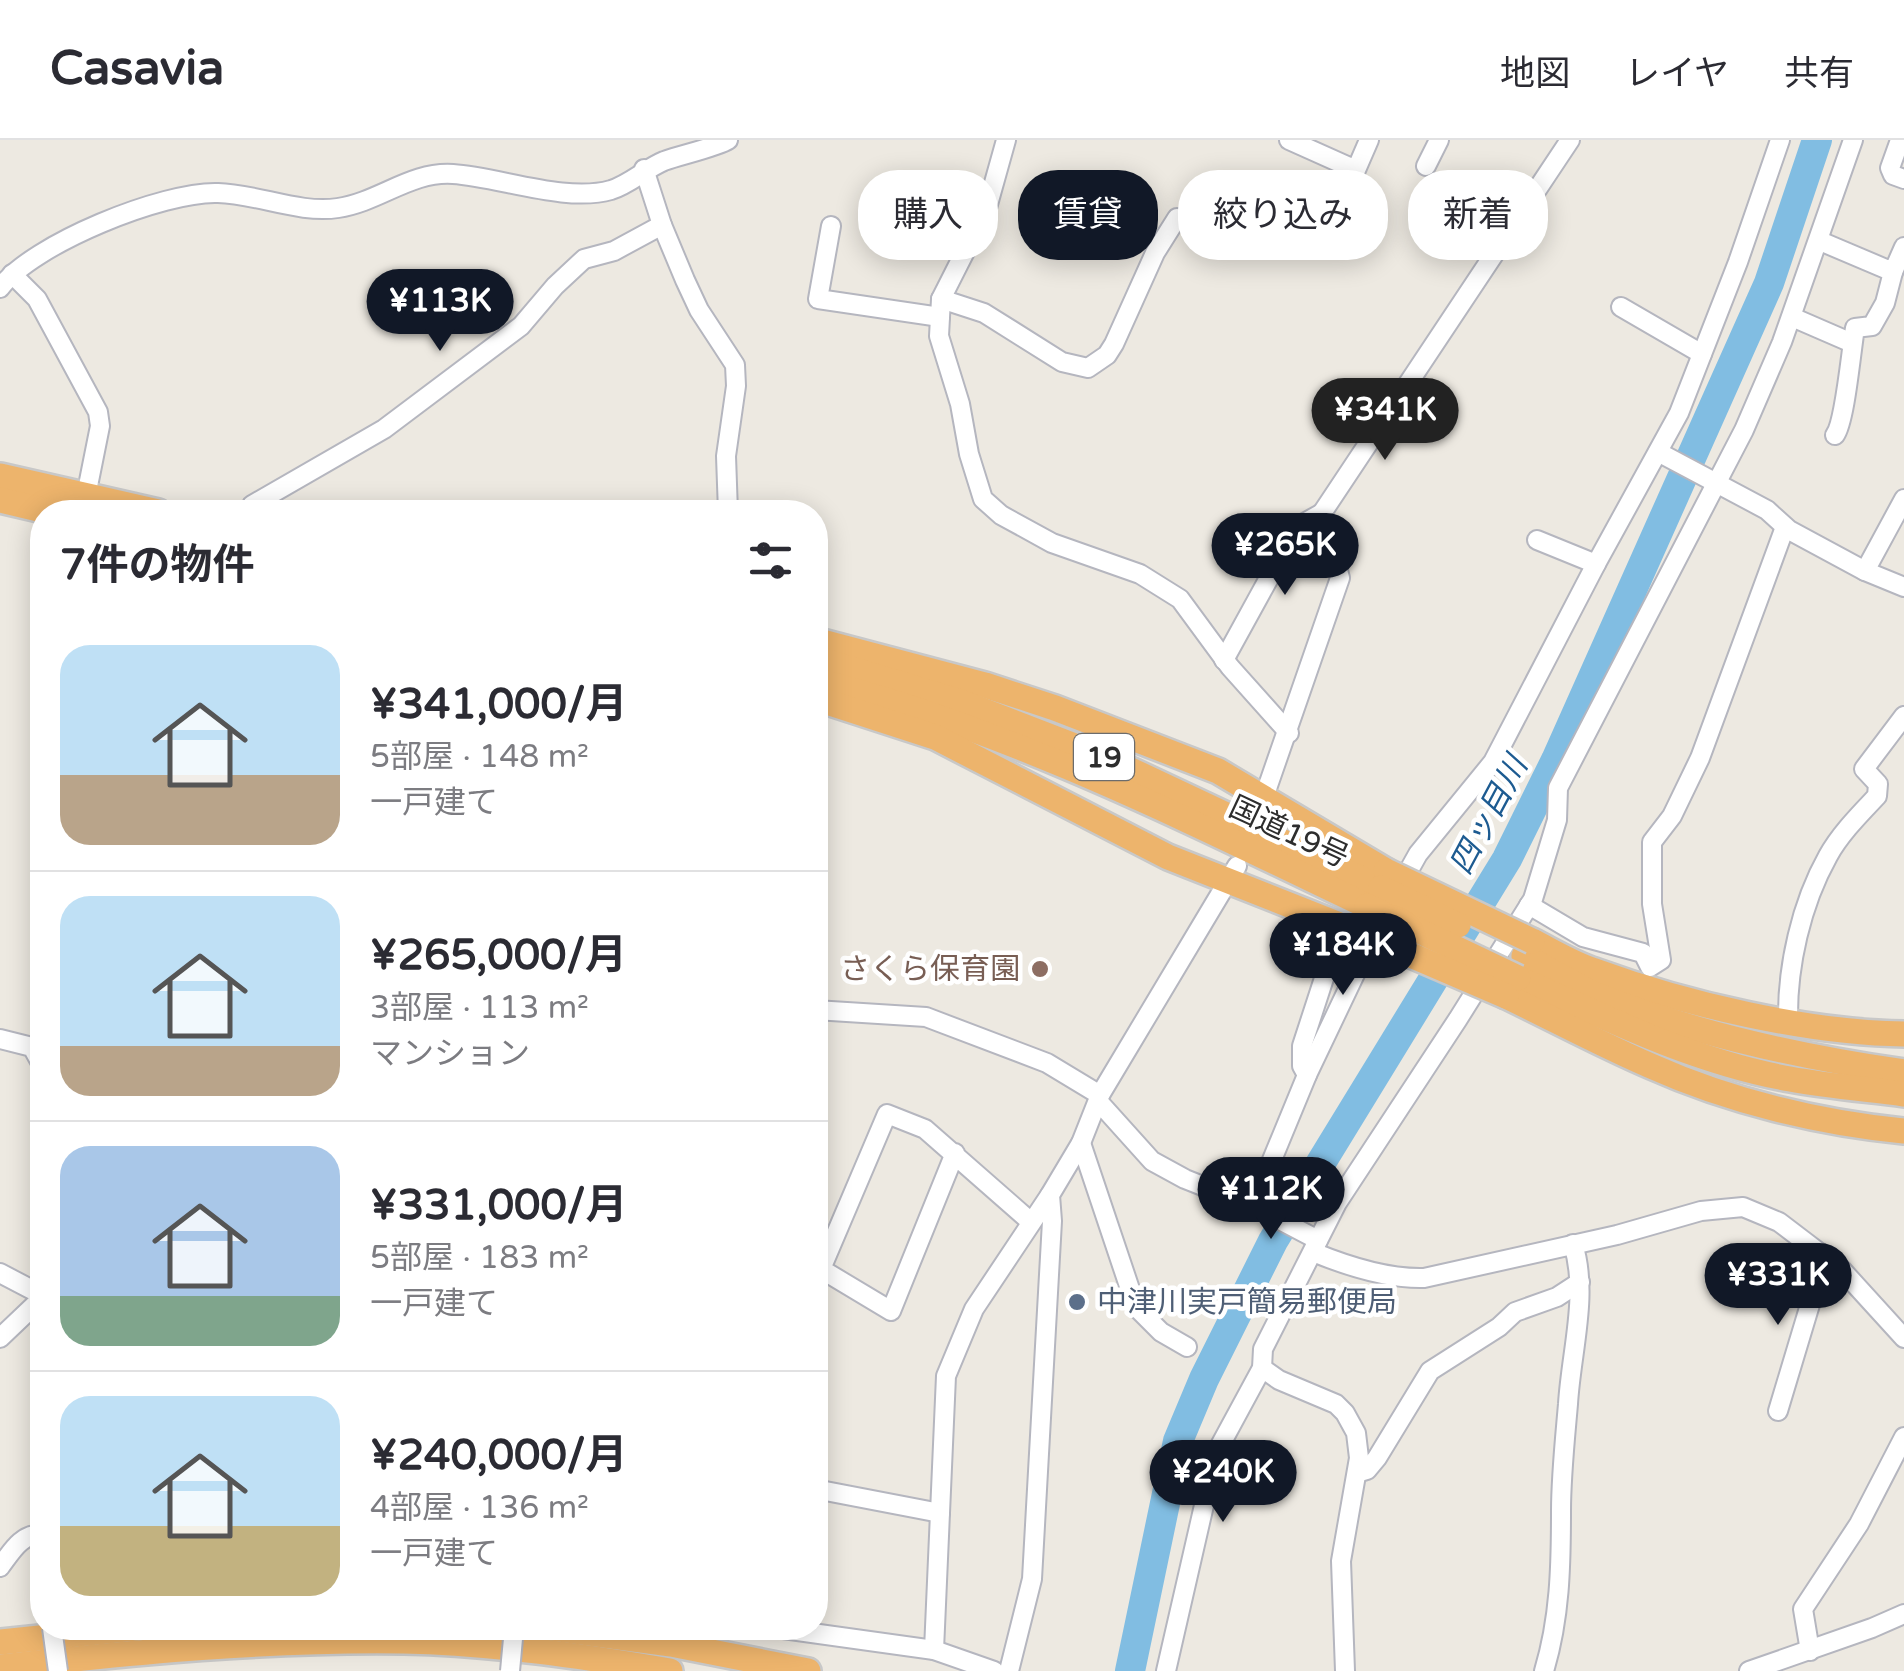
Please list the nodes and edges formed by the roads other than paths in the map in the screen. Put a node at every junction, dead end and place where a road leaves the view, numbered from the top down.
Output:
1 (728, 140) edge
2 (1006, 140) edge
3 (1288, 140) edge
4 (1369, 140) edge
5 (1438, 140) edge
6 (1570, 140) edge
7 (1780, 140) edge
8 (1853, 140) edge
9 (1900, 140) edge
10 (1426, 166) dead end
11 (644, 170) junction
12 (1904, 180) edge
13 (1178, 218) edge
14 (662, 225) junction
15 (831, 226) dead end
16 (1820, 241) junction
17 (1904, 247) edge
18 (1893, 272) junction
19 (4, 277) edge
20 (1621, 306) dead end
21 (940, 308) junction
22 (1792, 317) junction
23 (1852, 344) junction
24 (1702, 354) junction
25 (1835, 435) dead end
26 (1658, 452) junction
27 (0, 476) edge
28 (1718, 482) junction
29 (86, 496) junction
30 (1904, 499) edge
31 (0, 500) edge
32 (104, 500) edge
33 (259, 500) edge
34 (728, 500) edge
35 (30, 507) edge
36 (1322, 513) junction
37 (1785, 526) junction
38 (1537, 540) dead end
39 (1596, 564) junction
40 (1865, 572) junction
41 (1904, 587) edge
42 (828, 644) edge
43 (1224, 660) junction
44 (828, 662) edge
45 (828, 683) edge
46 (828, 702) edge
47 (1904, 716) edge
48 (1289, 733) junction
49 (1262, 808) junction
50 (1233, 874) junction
51 (1378, 888) junction
52 (1529, 905) junction
53 (1348, 928) junction
54 (1520, 968) junction
55 (828, 1011) edge
56 (1788, 1021) junction
57 (1904, 1034) edge
58 (0, 1039) edge
59 (30, 1046) edge
60 (1904, 1072) edge
61 (1308, 1075) junction
62 (1904, 1094) edge
63 (1099, 1098) junction
64 (1904, 1131) edge
65 (1080, 1142) junction
66 (955, 1154) junction
67 (1050, 1195) junction
68 (1256, 1208) junction
69 (1032, 1222) junction
70 (1312, 1241) junction
71 (1573, 1244) junction
72 (828, 1253) edge
73 (1824, 1258) junction
74 (0, 1273) edge
75 (828, 1273) edge
76 (1580, 1282) junction
77 (30, 1289) edge
78 (30, 1308) edge
79 (0, 1338) edge
80 (1904, 1338) edge
81 (1187, 1346) dead end
82 (1262, 1368) junction
83 (1778, 1411) dead end
84 (1904, 1437) edge
85 (1357, 1473) junction
86 (828, 1491) edge
87 (940, 1513) junction
88 (30, 1537) edge
89 (0, 1567) edge
90 (1904, 1614) edge
91 (828, 1635) edge
92 (30, 1639) edge
93 (54, 1640) edge
94 (513, 1640) edge
95 (641, 1640) edge
96 (0, 1642) edge
97 (934, 1650) junction
98 (1810, 1650) junction
99 (0, 1666) edge
100 (58, 1671) edge
101 (510, 1671) edge
102 (670, 1671) edge
103 (808, 1671) edge
104 (994, 1671) edge
105 (1009, 1671) edge
106 (1166, 1671) edge
107 (1345, 1671) edge
108 (1544, 1671) edge
109 (1749, 1671) edge

1 - 11 street
2 - 21 street
3 - 4 street
5 - 10 street
6 - 36 street
7 - 24 street
8 - 16 street
9 - 12 street
11 - 14 street
11 - 19 street
13 - 21 street
14 - 33 street
14 - 34 street
15 - 21 street
16 - 18 street
16 - 22 street
17 - 18 street
18 - 23 street
19 - 29 street
20 - 24 street
21 - 43 street
22 - 23 street
22 - 28 street
23 - 25 street
24 - 26 street
26 - 28 street
26 - 39 street
27 - 29 highway
28 - 37 street
28 - 52 street
29 - 32 highway
30 - 40 street
31 - 35 highway
36 - 43 street
36 - 48 street
37 - 40 street
37 - 52 street
38 - 39 street
39 - 61 street
40 - 41 street
42 - 49 highway, 19
43 - 48 street
44 - 51 highway, 国道19号 / 19
45 - 51 highway, 国道19号 / 19
46 - 50 highway, 19
47 - 56 street
48 - 49 street
49 - 51 highway, 19
50 - 53 highway, 19
50 - 63 street
51 - 54 highway, 国道19号 / 19, bridge
51 - 54 highway, 19, bridge
52 - 70 street
53 - 54 highway, 19, bridge
53 - 61 street
54 - 56 highway, 19
54 - 60 highway, 国道19号 / 19
54 - 62 highway, 国道19号 / 19
54 - 64 highway, 19
55 - 63 street
56 - 57 highway, 19
58 - 59 street
61 - 68 street
63 - 65 street
63 - 68 street
65 - 67 street
65 - 81 street
66 - 69 street
66 - 72 street
66 - 75 street
67 - 69 street
67 - 105 street
68 - 70 street
69 - 87 street
70 - 71 street
70 - 82 street
71 - 73 street
71 - 76 street
73 - 80 street
73 - 83 street
74 - 77 street
76 - 85 street
76 - 108 street
78 - 79 street
82 - 85 street
82 - 106 street
84 - 98 street
85 - 107 street
86 - 87 street
87 - 97 street
88 - 89 street
90 - 98 street
91 - 97 street
92 - 96 highway
93 - 100 street, bridge
94 - 101 street, bridge
95 - 103 highway
97 - 104 street
98 - 109 street
99 - 102 highway

